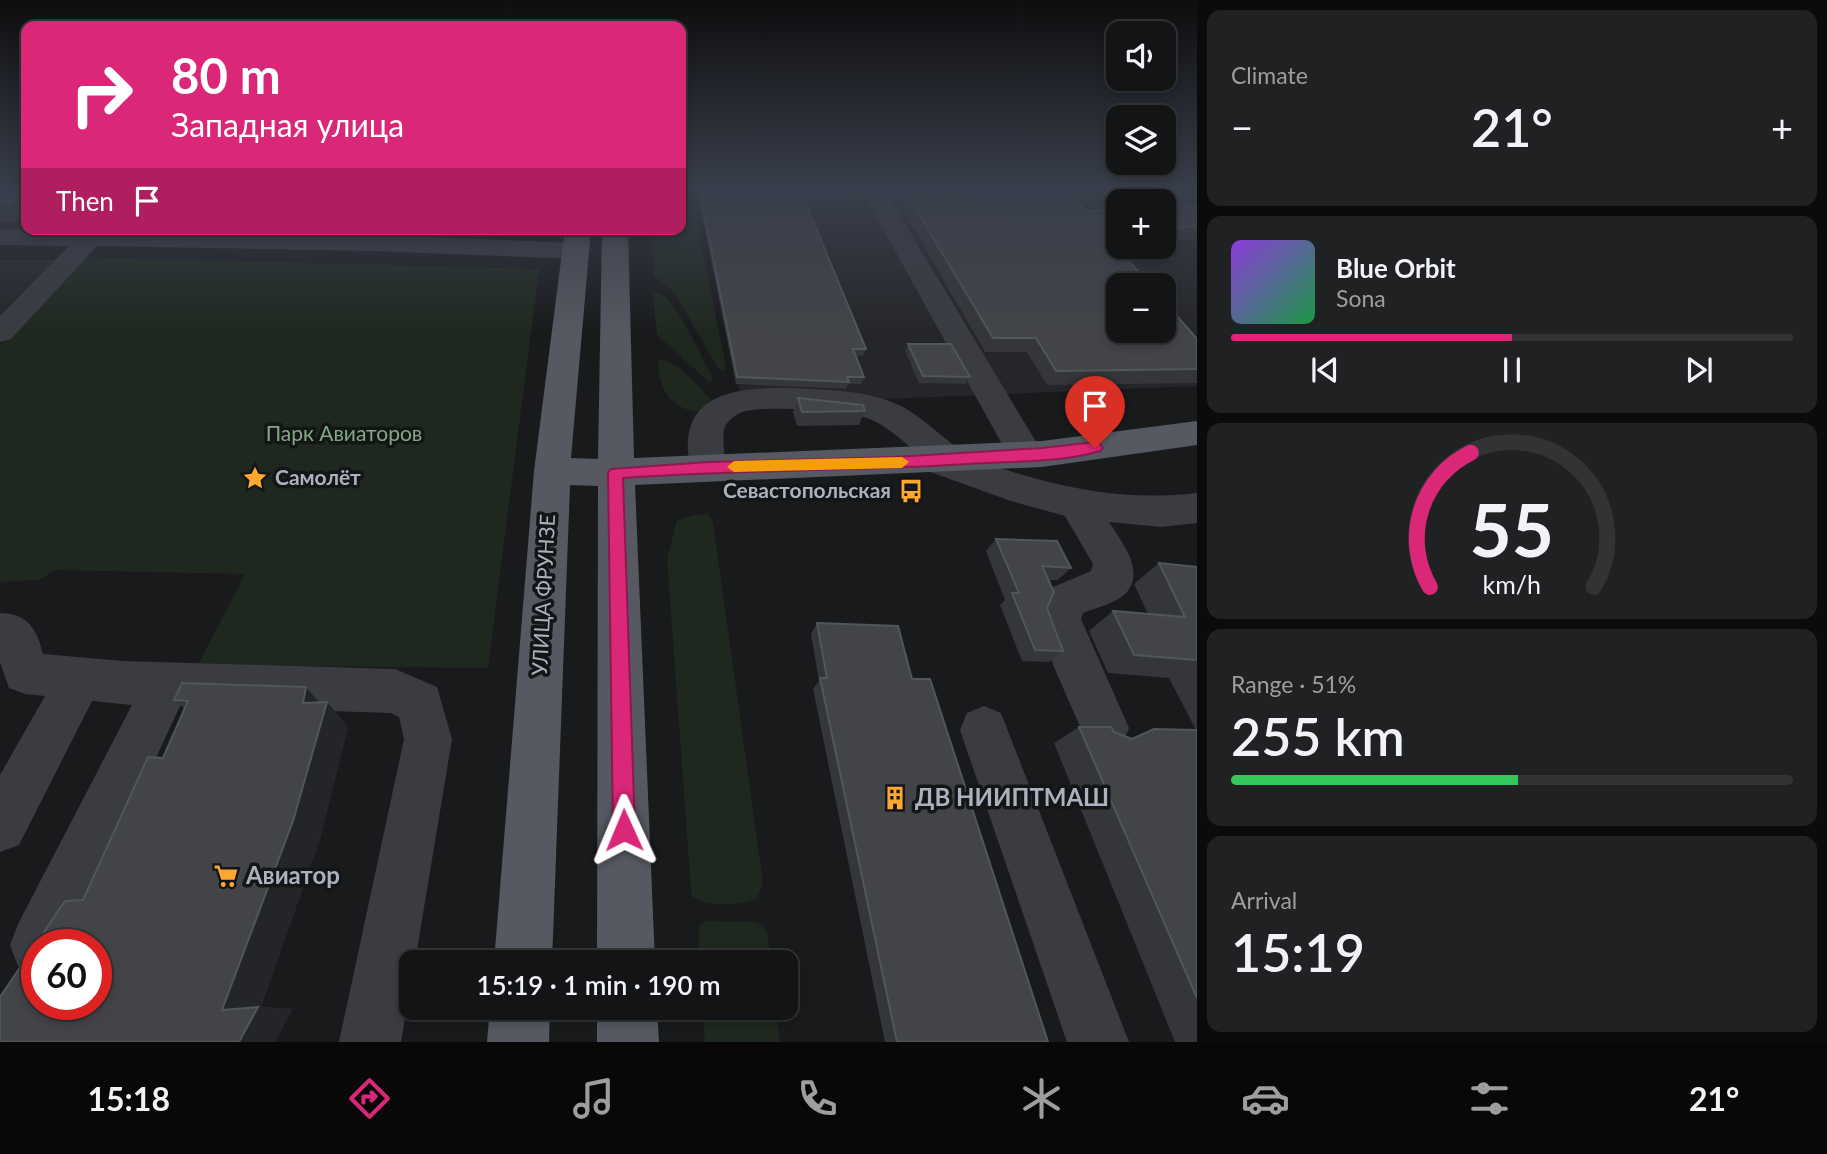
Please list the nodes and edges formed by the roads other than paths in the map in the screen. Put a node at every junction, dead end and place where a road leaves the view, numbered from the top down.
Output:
1 (57, 238) edge
2 (91, 238) junction
3 (222, 238) edge
4 (469, 238) edge
5 (900, 238) edge
6 (577, 240) edge
7 (615, 241) edge
8 (0, 333) edge
9 (1188, 435) edge
10 (1026, 455) junction
11 (941, 460) junction
12 (708, 467) junction
13 (552, 471) junction
14 (616, 473) junction
15 (1078, 505) junction
16 (1196, 510) edge
17 (0, 633) edge
18 (79, 680) junction
19 (167, 685) junction
20 (1105, 729) edge
21 (984, 730) dead end
22 (0, 826) edge
23 (48, 929) edge
24 (524, 950) edge
25 (626, 950) edge
26 (519, 1020) edge
27 (627, 1020) edge
28 (370, 1042) edge
29 (518, 1042) edge
30 (628, 1042) edge
31 (1098, 1042) edge

1 - 2 street
2 - 3 street
2 - 8 street
4 - 6 street
5 - 10 street
6 - 7 main road
6 - 13 main road, УЛИЦА ФРУНЗЕ
7 - 14 main road
9 - 10 main road
10 - 11 main road
11 - 12 main road
11 - 12 street
11 - 15 street
12 - 14 main road
13 - 14 main road
13 - 24 main road, УЛИЦА ФРУНЗЕ
14 - 25 main road
15 - 16 street
15 - 20 street
17 - 18 street
18 - 19 street
18 - 22 street
19 - 23 street
19 - 28 street
21 - 31 street
26 - 29 main road
27 - 30 main road

